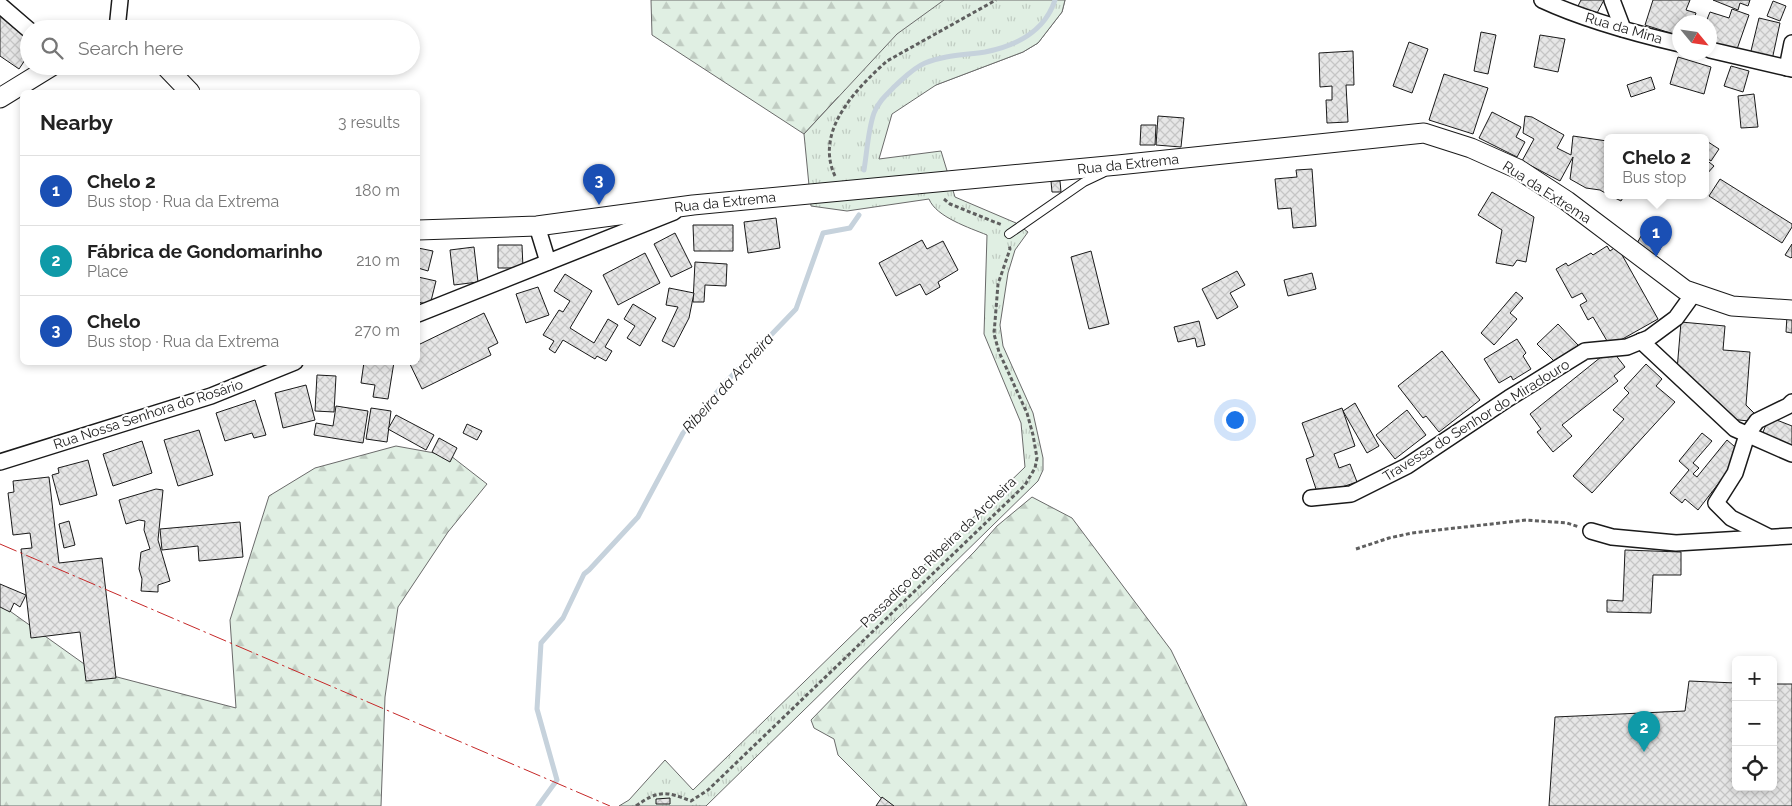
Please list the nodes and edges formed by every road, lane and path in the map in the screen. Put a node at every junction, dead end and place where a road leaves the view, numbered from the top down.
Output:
1 (120, 0) edge
2 (996, 0) edge
3 (1542, 0) edge
4 (1612, 0) edge
5 (0, 5) edge
6 (118, 20) edge
7 (20, 22) edge
8 (1623, 29) junction
9 (1672, 42) edge
10 (1792, 43) edge
11 (1717, 52) edge
12 (1790, 68) edge
13 (37, 75) edge
14 (174, 75) edge
15 (188, 90) edge
16 (0, 98) edge
17 (1118, 165) junction
18 (840, 182) dead end
19 (929, 182) junction
20 (694, 205) junction
21 (537, 226) junction
22 (420, 230) edge
23 (1009, 234) junction
24 (548, 262) junction
25 (1694, 293) junction
26 (1792, 310) edge
27 (420, 313) edge
28 (1641, 341) junction
29 (288, 365) edge
30 (1792, 402) edge
31 (1748, 435) junction
32 (1792, 454) edge
33 (0, 462) edge
34 (1311, 498) dead end
35 (1591, 531) joint
36 (1769, 536) junction
37 (1792, 536) edge
38 (1356, 549) dead end
39 (691, 801) junction
40 (636, 806) edge
41 (688, 806) edge

1 - 6 street
2 - 18 path
3 - 8 street, Rua da Mina
4 - 8 street
5 - 7 street
8 - 9 street, Rua da Mina
10 - 12 street
11 - 12 street
13 - 16 street
14 - 15 street
17 - 19 street, Rua da Extrema
17 - 23 lane
17 - 25 street, Rua da Extrema
19 - 20 street, Rua da Extrema
19 - 23 path
20 - 21 street, Rua da Extrema
20 - 24 street
21 - 22 street, Rua da Extrema
21 - 24 street
23 - 39 path, Passadiço da Ribeira da Archeira
24 - 27 street
25 - 26 street, Rua da Extrema
25 - 28 street, Travessa do Senhor do Miradouro
28 - 31 street
28 - 34 street, Travessa do Senhor do Miradouro
29 - 33 street, Rua Nossa Senhora do Rosário
30 - 31 street
31 - 32 street
31 - 36 street
35 - 36 street
35 - 38 path
36 - 37 street
39 - 40 path
39 - 41 path

